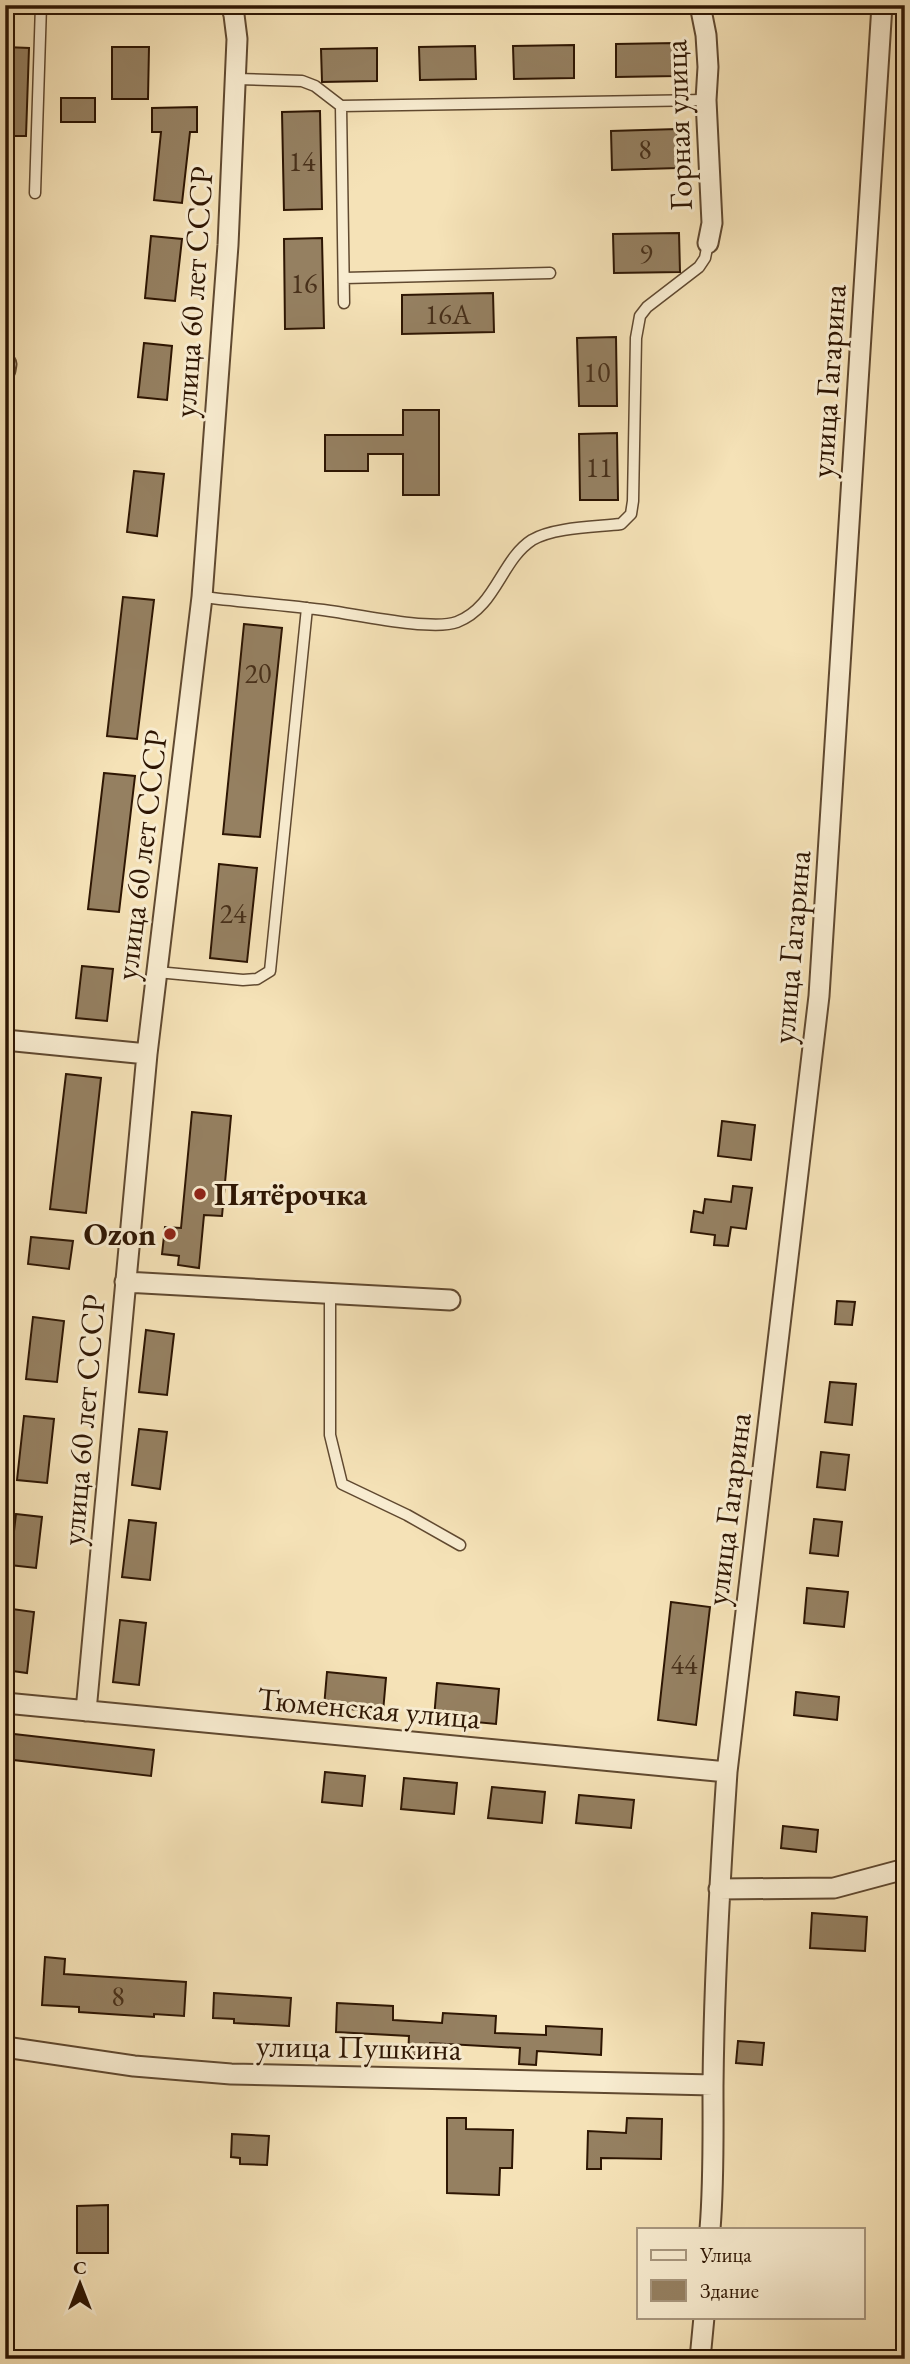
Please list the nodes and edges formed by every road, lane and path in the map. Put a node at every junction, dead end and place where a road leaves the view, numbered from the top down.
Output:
1 (41, 5) edge
2 (231, 5) edge
3 (690, 5) edge
4 (700, 5) edge
5 (882, 5) edge
6 (706, 35) junction
7 (236, 79) junction
8 (706, 100) junction
9 (341, 106) junction
10 (35, 193) dead end
11 (708, 243) joint
12 (550, 274) dead end
13 (344, 278) junction
14 (344, 303) dead end
15 (6, 364) edge
16 (5, 370) edge
17 (202, 597) junction
18 (307, 608) junction
19 (156, 972) junction
20 (5, 1040) edge
21 (147, 1054) junction
22 (125, 1282) junction
23 (330, 1293) junction
24 (450, 1300) dead end
25 (460, 1545) dead end
26 (5, 1703) edge
27 (86, 1711) junction
28 (727, 1772) junction
29 (905, 1869) edge
30 (719, 1889) junction
31 (5, 2047) edge
32 (713, 2085) junction
33 (710, 2228) edge
34 (704, 2318) edge
35 (700, 2359) edge

1 - 10 lane
2 - 7 street, улица 60 лет СССР
3 - 6 street
4 - 6 street, Горная улица
5 - 28 street, улица Гагарина
6 - 8 street, Горная улица
7 - 9 lane
7 - 17 street, улица 60 лет СССР
8 - 9 lane
8 - 11 street, Горная улица
9 - 13 lane
11 - 18 lane
12 - 13 lane
13 - 14 lane
15 - 16 street
17 - 18 lane
17 - 19 street, улица 60 лет СССР
18 - 19 lane
19 - 21 street, улица 60 лет СССР
20 - 21 street
21 - 22 street, улица 60 лет СССР
22 - 23 street
22 - 27 street, улица 60 лет СССР
23 - 24 street
23 - 25 lane
26 - 27 street, Тюменская улица
27 - 28 street, Тюменская улица
28 - 30 street, улица Гагарина
29 - 30 street
30 - 32 street, улица Гагарина
31 - 32 street, улица Пушкина
32 - 33 street, улица Гагарина
34 - 35 street

